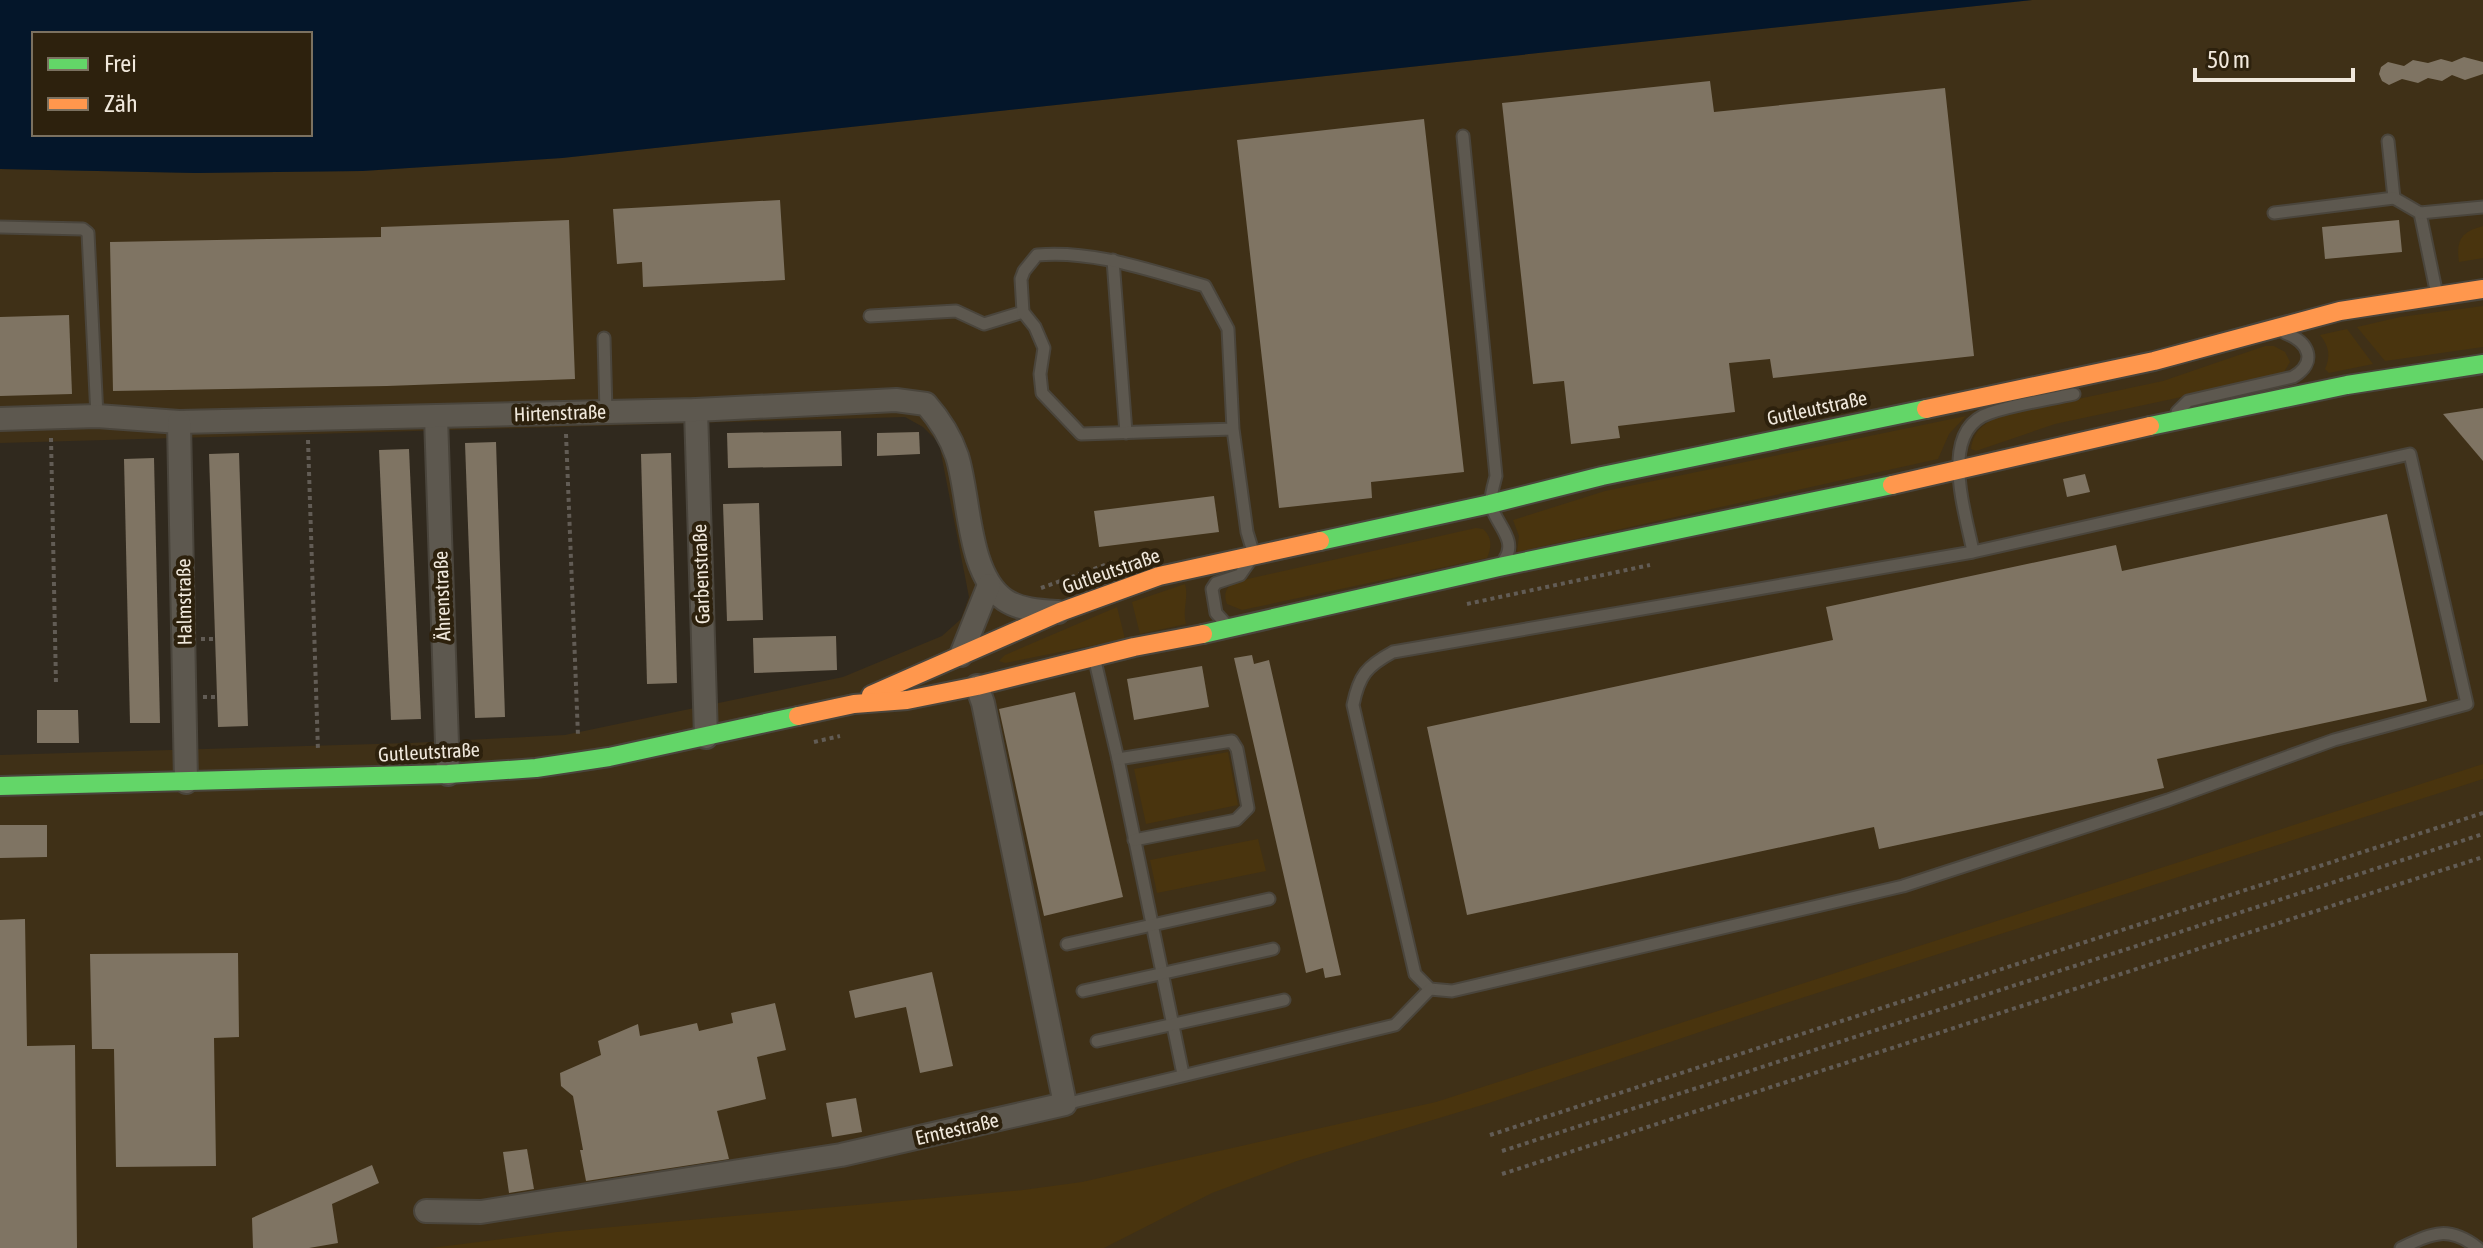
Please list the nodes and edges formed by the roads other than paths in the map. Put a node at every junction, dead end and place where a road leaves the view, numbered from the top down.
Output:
1 (1463, 136) dead end
2 (2388, 141) dead end
3 (2394, 198) junction
4 (2483, 207) edge
5 (2274, 213) dead end
6 (2420, 213) junction
7 (0, 227) edge
8 (1113, 260) junction
9 (2483, 289) edge
10 (2437, 295) junction
11 (1023, 312) junction
12 (870, 316) dead end
13 (2274, 329) junction
14 (604, 338) dead end
15 (2154, 361) junction
16 (2483, 364) edge
17 (2121, 383) dead end
18 (2091, 390) dead end
19 (696, 410) junction
20 (606, 412) junction
21 (97, 416) junction
22 (436, 417) junction
23 (0, 419) edge
24 (179, 422) junction
25 (2165, 423) junction
26 (1233, 429) junction
27 (1126, 433) junction
28 (1958, 470) junction
29 (1490, 504) junction
30 (1973, 552) junction
31 (1254, 555) junction
32 (1499, 567) junction
33 (989, 585) junction
34 (1060, 612) junction
35 (1230, 627) junction
36 (1093, 657) junction
37 (974, 671) junction
38 (854, 704) junction
39 (706, 737) junction
40 (1118, 759) junction
41 (448, 774) junction
42 (186, 782) junction
43 (0, 786) edge
44 (1134, 840) junction
45 (1269, 899) dead end
46 (1152, 926) junction
47 (1067, 944) dead end
48 (1273, 949) dead end
49 (1162, 973) junction
50 (1430, 989) junction
51 (1083, 991) dead end
52 (1284, 1000) dead end
53 (1172, 1025) junction
54 (1097, 1041) dead end
55 (1183, 1074) junction
56 (1065, 1104) junction
57 (426, 1211) dead end
58 (2401, 1248) edge
59 (2478, 1248) edge

1 - 29 lane
2 - 3 lane
3 - 5 lane
3 - 6 lane
4 - 6 lane
6 - 10 lane
7 - 21 lane
8 - 11 lane
8 - 26 lane
8 - 27 lane
9 - 10 main road, Gutleutstraße
10 - 13 main road, Gutleutstraße
11 - 12 lane
11 - 27 lane
13 - 15 main road, Gutleutstraße
13 - 25 lane, Gutleutstraße
14 - 20 lane
15 - 17 lane, Gutleutstraße
15 - 29 main road, Gutleutstraße
16 - 25 main road, Gutleutstraße
18 - 28 lane
19 - 20 street, Hirtenstraße
19 - 33 street, Hirtenstraße
19 - 39 street, Garbenstraße
20 - 22 street, Hirtenstraße
21 - 23 street, Hirtenstraße
21 - 24 street, Hirtenstraße
22 - 24 street, Hirtenstraße
22 - 41 street, Ährenstraße
24 - 42 street, Halmstraße
25 - 28 main road, Gutleutstraße
26 - 27 lane
26 - 31 lane
28 - 30 lane
28 - 32 main road, Gutleutstraße
29 - 31 main road, Gutleutstraße
29 - 32 lane
30 - 50 lane
30 - 50 lane
31 - 34 main road, Gutleutstraße
31 - 35 lane, Gutleutstraße
32 - 35 main road, Gutleutstraße
33 - 34 street
33 - 37 street
34 - 37 main road, Gutleutstraße
35 - 36 main road, Gutleutstraße
36 - 37 main road, Gutleutstraße
36 - 40 lane
37 - 38 main road, Gutleutstraße
37 - 38 main road, Gutleutstraße
37 - 56 street
38 - 39 main road, Gutleutstraße
39 - 41 main road, Gutleutstraße
40 - 44 lane
40 - 44 lane
41 - 42 main road, Gutleutstraße
42 - 43 main road, Gutleutstraße
44 - 46 lane
45 - 46 lane
46 - 47 lane
46 - 49 lane
48 - 49 lane
49 - 51 lane
49 - 53 lane
50 - 55 lane
52 - 53 lane
53 - 54 lane
53 - 55 lane
55 - 56 lane
56 - 57 street, Erntestraße
58 - 59 lane

